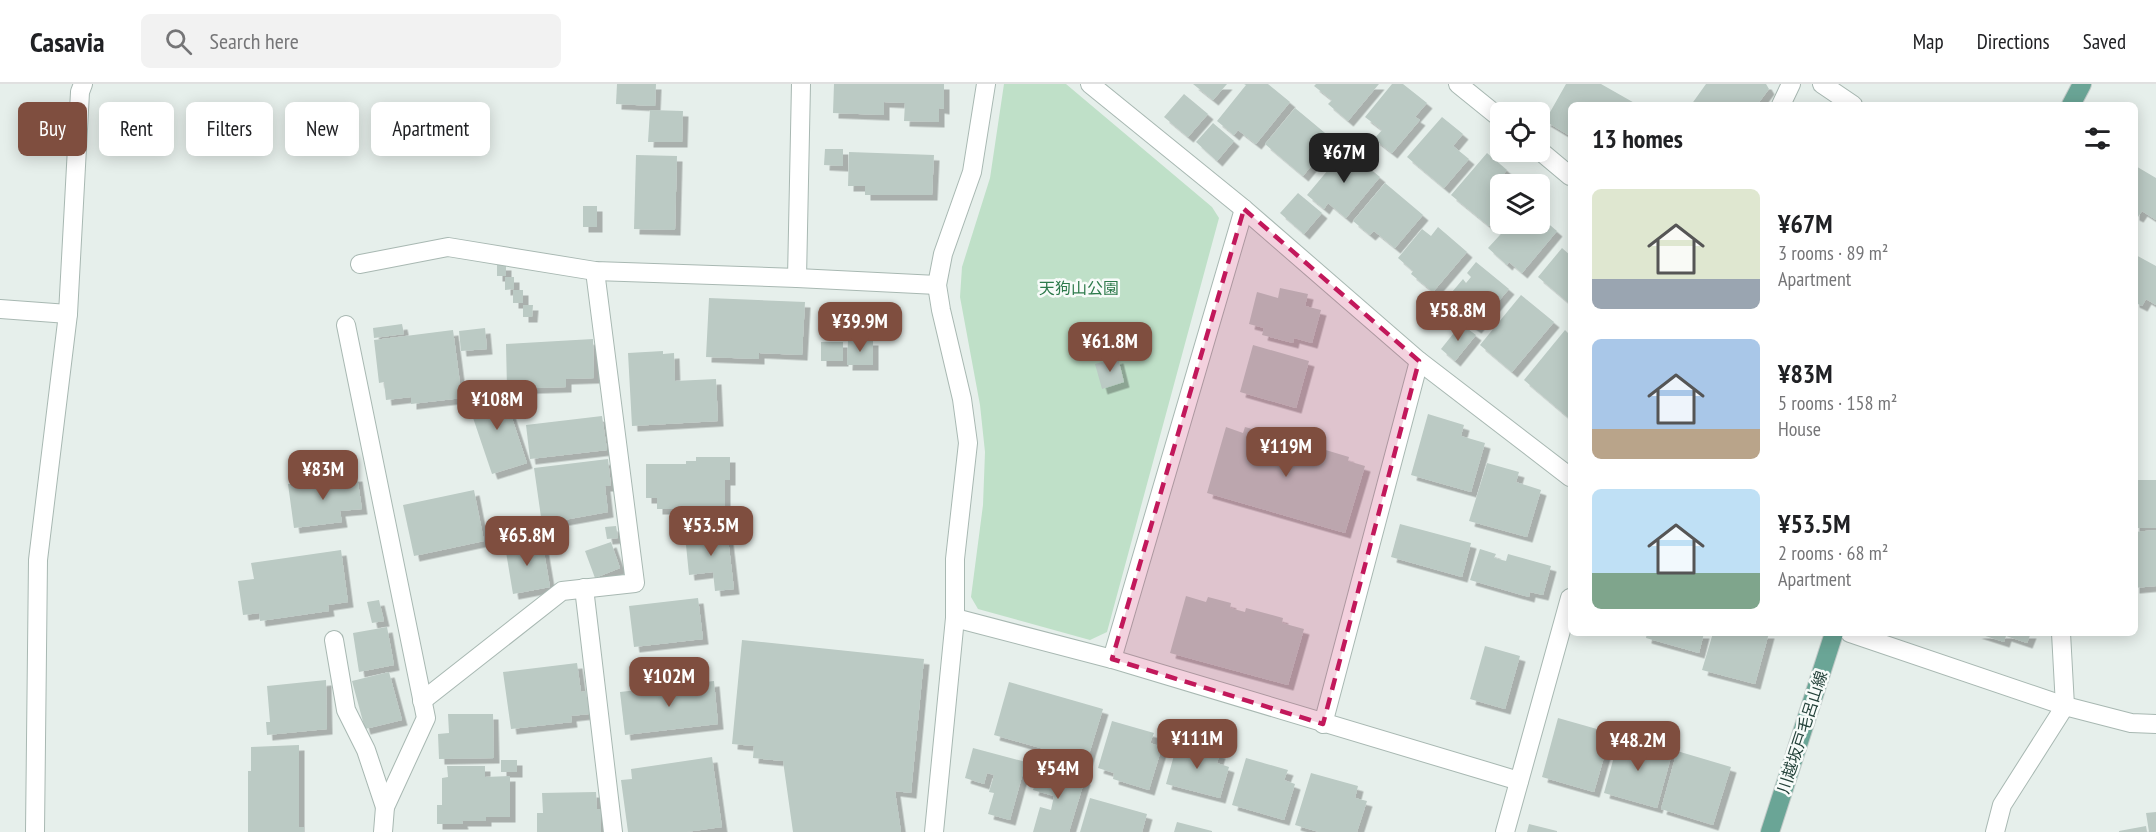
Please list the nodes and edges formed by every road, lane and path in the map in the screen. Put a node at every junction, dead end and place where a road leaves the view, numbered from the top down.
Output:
1 (82, 84) edge
2 (801, 84) edge
3 (986, 84) edge
4 (1090, 84) edge
5 (1458, 84) edge
6 (1791, 84) edge
7 (1822, 84) edge
8 (2082, 84) edge
9 (1782, 102) edge
10 (1848, 102) edge
11 (2073, 102) edge
12 (1490, 110) edge
13 (1550, 159) edge
14 (1568, 174) edge
15 (1244, 209) junction
16 (360, 264) dead end
17 (596, 271) junction
18 (797, 278) junction
19 (938, 285) junction
20 (0, 309) edge
21 (68, 314) junction
22 (346, 325) dead end
23 (1419, 361) junction
24 (1568, 475) edge
25 (584, 588) junction
26 (1568, 605) edge
27 (955, 618) junction
28 (1833, 636) edge
29 (1859, 636) edge
30 (2061, 636) edge
31 (333, 640) dead end
32 (1112, 659) junction
33 (422, 701) junction
34 (2065, 706) junction
35 (1323, 724) junction
36 (2156, 724) edge
37 (1519, 781) junction
38 (385, 807) junction
39 (35, 832) edge
40 (383, 832) edge
41 (613, 832) edge
42 (934, 832) edge
43 (1505, 832) edge
44 (1770, 832) edge
45 (1995, 832) edge

1 - 21 street
2 - 18 street
3 - 19 street
4 - 15 street
5 - 12 street
6 - 9 street
7 - 10 street
8 - 11 main road
13 - 14 street
15 - 23 street
15 - 32 street
16 - 17 street
17 - 18 street
17 - 25 street
18 - 19 street
19 - 27 street
20 - 21 street
21 - 39 street
22 - 33 street
23 - 24 street
23 - 35 street
25 - 33 street
25 - 41 street
26 - 37 street
27 - 32 street
27 - 42 street
28 - 44 main road, 川越坂戸毛呂山線
29 - 34 street
30 - 34 street
31 - 38 street
32 - 35 street
33 - 38 street
34 - 36 street
34 - 45 street
35 - 37 street
37 - 43 street
38 - 40 street

